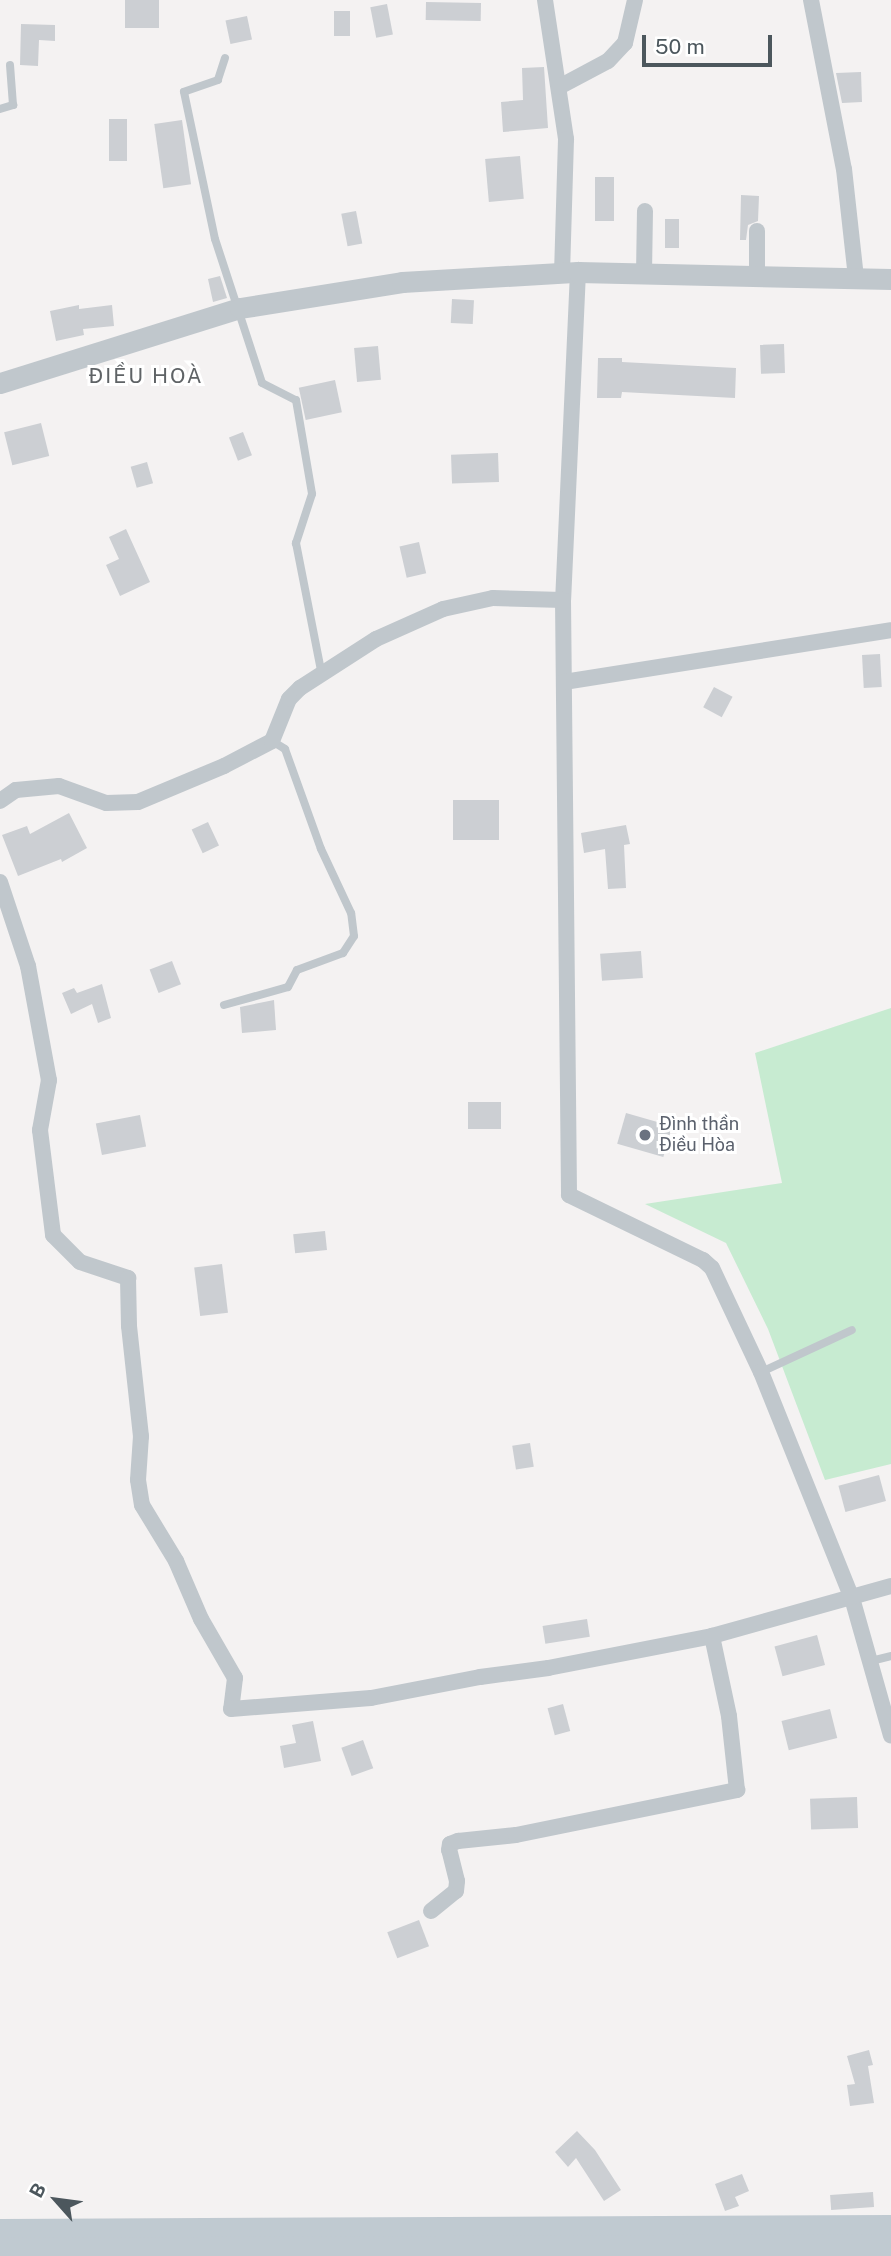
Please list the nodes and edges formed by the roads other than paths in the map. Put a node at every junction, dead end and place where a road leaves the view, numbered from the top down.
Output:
1 (545, 0) edge
2 (635, 0) edge
3 (811, 0) edge
4 (225, 58) dead end
5 (843, 62) dead end
6 (10, 65) dead end
7 (826, 68) junction
8 (559, 87) junction
9 (0, 109) edge
10 (645, 211) dead end
11 (757, 231) dead end
12 (570, 273) junction
13 (644, 274) junction
14 (757, 276) junction
15 (856, 278) junction
16 (891, 279) edge
17 (240, 308) junction
18 (0, 383) edge
19 (563, 600) junction
20 (891, 630) edge
21 (322, 675) junction
22 (564, 682) junction
23 (272, 741) junction
24 (0, 801) edge
25 (0, 882) edge
26 (224, 1005) dead end
27 (852, 1330) dead end
28 (761, 1372) junction
29 (891, 1586) edge
30 (852, 1598) junction
31 (712, 1636) junction
32 (891, 1656) edge
33 (870, 1661) junction
34 (891, 1736) edge
35 (431, 1911) dead end
36 (891, 2225) edge
37 (0, 2230) edge
38 (802, 2242) edge
39 (659, 2243) edge
40 (891, 2245) edge
41 (0, 2249) edge

1 - 8 street
2 - 8 street
3 - 7 street
4 - 17 lane
5 - 7 street
6 - 9 lane
7 - 15 street
8 - 12 street
10 - 13 street
11 - 14 street
12 - 13 street
12 - 17 street
12 - 19 street
13 - 14 street
14 - 15 street
15 - 16 street
17 - 18 street
17 - 21 lane
19 - 21 street
19 - 22 street
20 - 22 street
21 - 23 street
22 - 28 street
23 - 24 street
23 - 26 lane
25 - 31 street
27 - 28 lane
28 - 30 street
29 - 30 street
30 - 31 street
30 - 33 street
31 - 35 street
32 - 33 lane
33 - 34 street
36 - 38 main road
37 - 39 main road
38 - 39 main road
38 - 40 main road
39 - 41 main road

